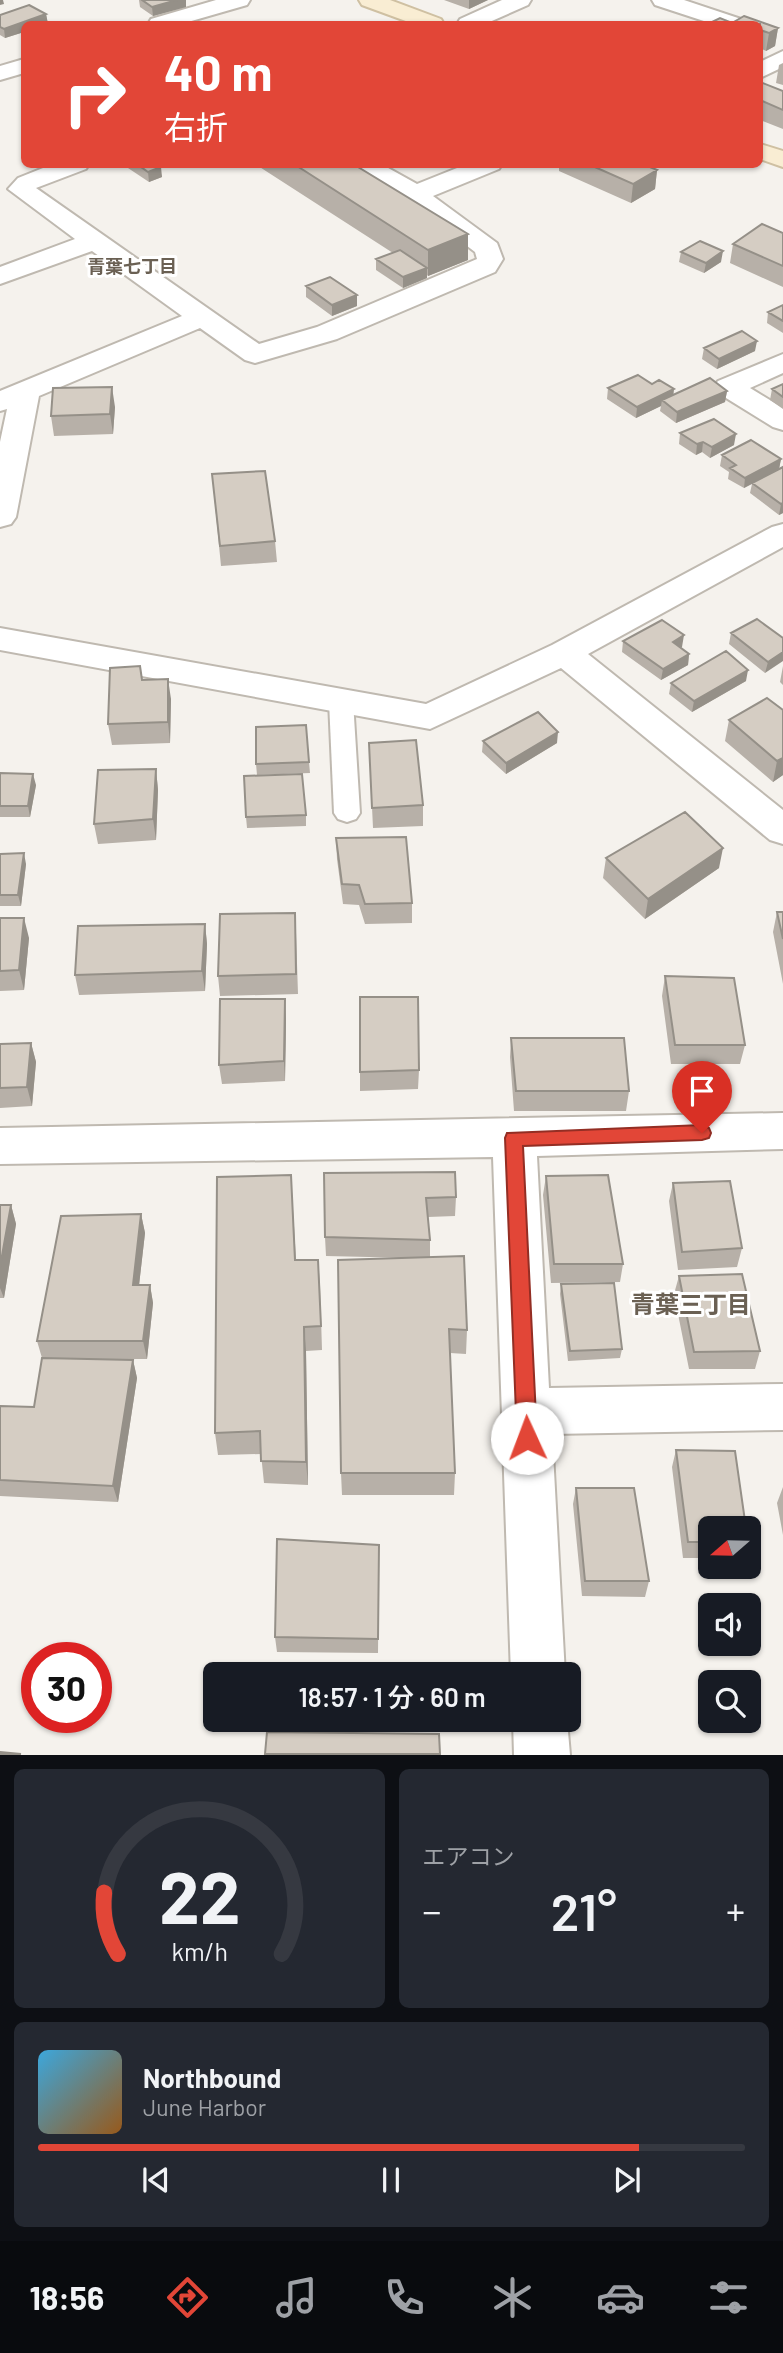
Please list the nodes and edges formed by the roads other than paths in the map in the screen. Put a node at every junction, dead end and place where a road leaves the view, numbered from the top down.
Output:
1 (239, 0) edge
2 (370, 0) edge
3 (520, 0) edge
4 (663, 0) edge
5 (169, 21) edge
6 (425, 21) edge
7 (474, 21) edge
8 (724, 21) edge
9 (779, 46) edge
10 (21, 67) edge
11 (763, 67) edge
12 (0, 73) edge
13 (763, 152) edge
14 (783, 160) edge
15 (66, 168) edge
16 (369, 168) edge
17 (480, 168) edge
18 (415, 194) junction
19 (94, 241) junction
20 (0, 276) edge
21 (203, 317) junction
22 (783, 363) edge
23 (12, 397) edge
24 (783, 421) edge
25 (0, 517) edge
26 (783, 534) edge
27 (0, 639) edge
28 (564, 653) junction
29 (341, 701) junction
30 (347, 813) dead end
31 (783, 830) edge
32 (783, 1131) edge
33 (514, 1138) junction
34 (0, 1146) edge
35 (783, 1407) edge
36 (526, 1411) junction
37 (537, 1662) edge
38 (541, 1732) edge
39 (542, 1755) edge

1 - 5 street
2 - 6 street
3 - 7 street
4 - 8 street
9 - 11 street
10 - 12 street
13 - 14 street
15 - 19 street
16 - 18 street
17 - 18 street
18 - 21 street
19 - 20 street
19 - 21 street
21 - 23 street
22 - 24 street
23 - 25 street
26 - 28 street
27 - 29 street
28 - 29 street
28 - 31 street
29 - 30 lane
32 - 33 street
33 - 34 street
33 - 36 street
35 - 36 street
36 - 37 street
38 - 39 street

